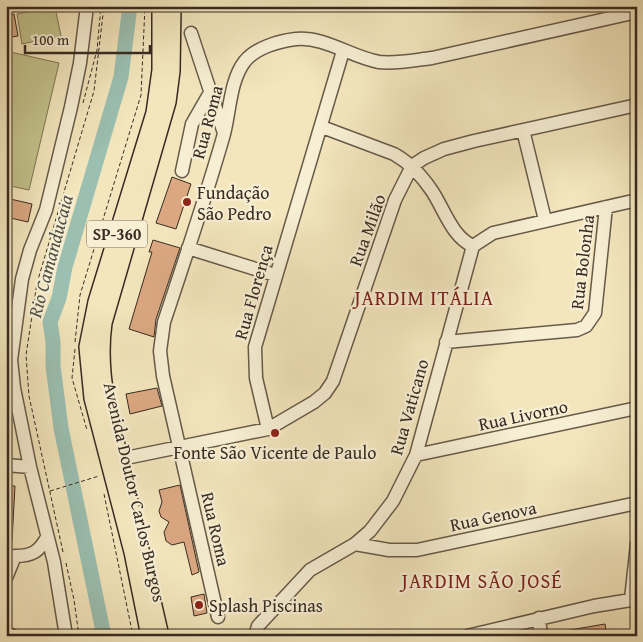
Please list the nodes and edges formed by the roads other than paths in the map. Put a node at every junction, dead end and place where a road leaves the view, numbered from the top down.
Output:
1 (87, 6) edge
2 (160, 6) edge
3 (173, 6) edge
4 (637, 12) edge
5 (191, 32) dead end
6 (343, 51) junction
7 (211, 91) junction
8 (637, 105) edge
9 (322, 127) junction
10 (523, 130) junction
11 (224, 133) junction
12 (412, 166) junction
13 (182, 170) dead end
14 (637, 200) edge
15 (606, 207) junction
16 (545, 220) junction
17 (472, 246) junction
18 (188, 248) junction
19 (275, 275) junction
20 (10, 341) edge
21 (446, 342) junction
22 (637, 408) edge
23 (268, 429) junction
24 (178, 446) junction
25 (416, 455) junction
26 (6, 465) edge
27 (113, 466) junction
28 (30, 467) junction
29 (637, 503) edge
30 (47, 537) junction
31 (355, 544) junction
32 (637, 544) edge
33 (6, 578) edge
34 (634, 599) edge
35 (218, 617) dead end
36 (539, 618) junction
37 (6, 633) edge
38 (13, 636) edge
39 (66, 636) edge
40 (149, 636) edge
41 (161, 636) edge
42 (255, 636) edge
43 (467, 636) edge
44 (541, 636) edge

1 - 20 street
2 - 27 main road, Avenida Doutor Carlos Burgos / SP-360
3 - 27 main road, Avenida Doutor Carlos Burgos / SP-360
4 - 6 street, Rua Roma
5 - 7 street
6 - 9 street, Rua Florença
6 - 11 street, Rua Roma
7 - 11 street
7 - 13 street
8 - 10 street
9 - 12 street
9 - 19 street, Rua Florença
10 - 12 street
10 - 16 street
11 - 18 street, Rua Roma
12 - 17 street
12 - 23 street, Rua Milão
14 - 15 street
15 - 16 street
15 - 21 street, Rua Bolonha
16 - 17 street
17 - 21 street, Rua Vaticano
18 - 19 street
18 - 24 street, Rua Roma
19 - 23 street, Rua Florença
20 - 28 street
21 - 25 street, Rua Vaticano
22 - 25 street, Rua Livorno
23 - 24 street, Rua Milão
24 - 27 street, Rua Milão
24 - 35 street, Rua Roma
25 - 31 street, Rua Vaticano
26 - 28 street
27 - 40 main road, Avenida Doutor Carlos Burgos / SP-360
27 - 41 main road, Avenida Doutor Carlos Burgos / SP-360
28 - 30 street
29 - 31 street, Rua Genova
30 - 33 street
30 - 39 street
31 - 42 street, Rua Vaticano
32 - 34 street
34 - 36 street
36 - 43 street
36 - 44 street
37 - 38 street

